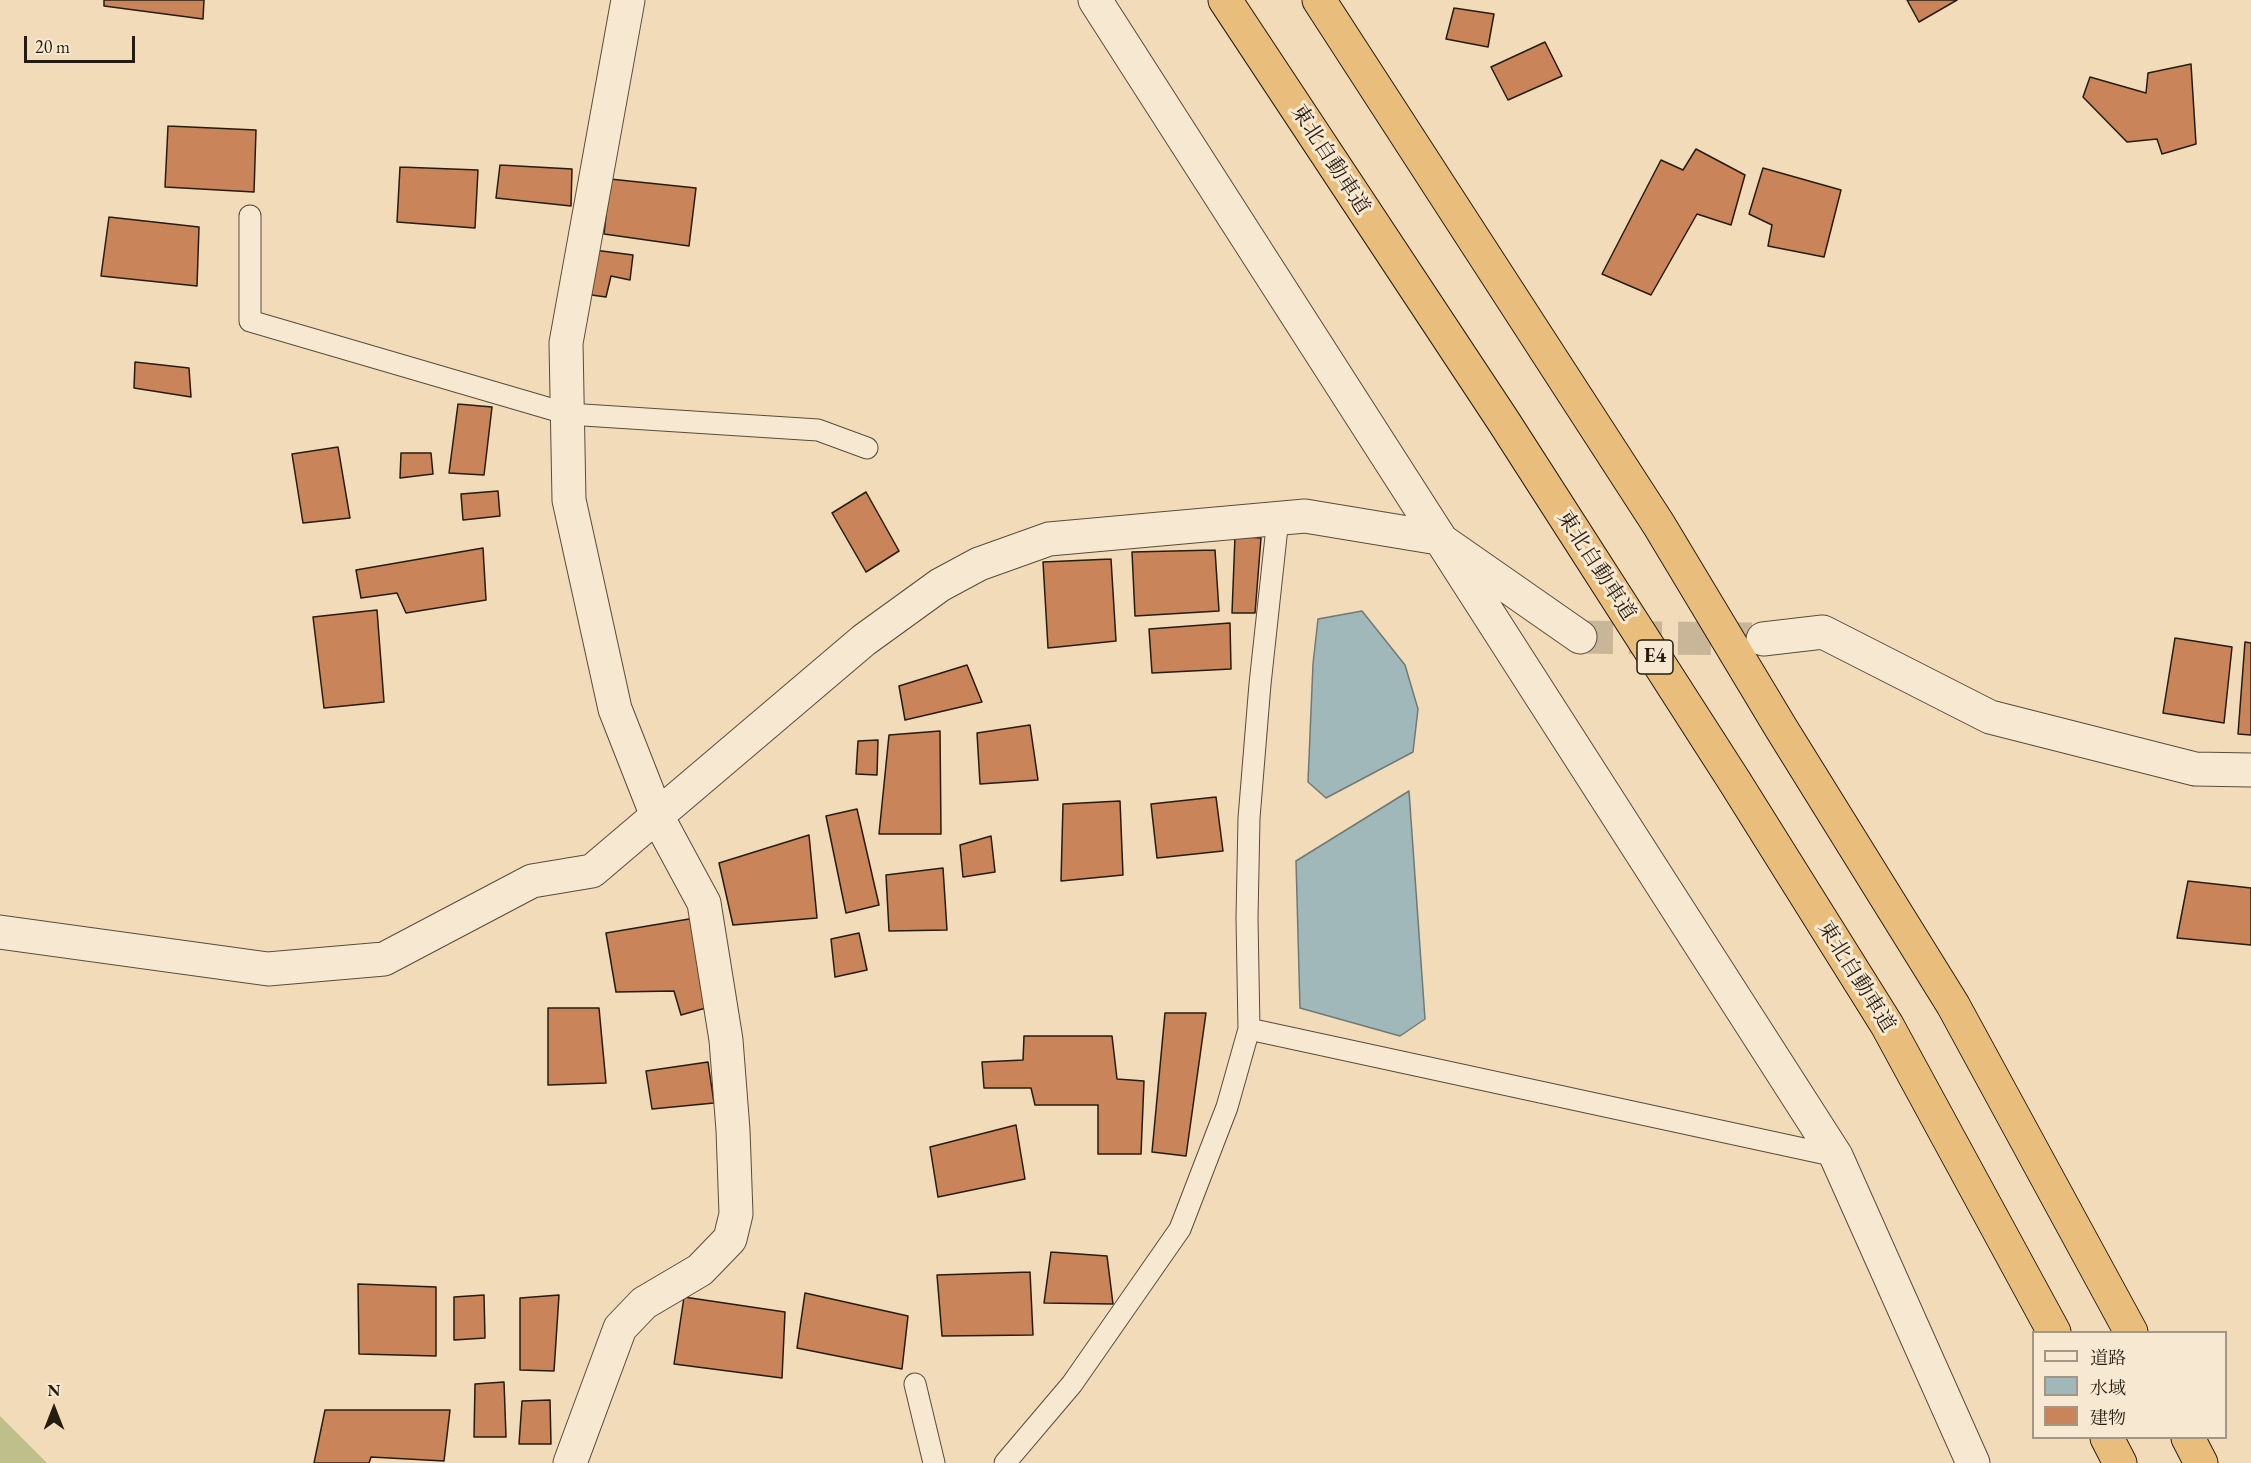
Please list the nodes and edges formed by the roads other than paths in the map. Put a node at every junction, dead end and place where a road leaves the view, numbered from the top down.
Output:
1 (628, 0) edge
2 (1095, 0) edge
3 (1225, 0) edge
4 (1319, 0) edge
5 (250, 216) dead end
6 (568, 414) junction
7 (867, 448) dead end
8 (1278, 518) junction
9 (1438, 538) junction
10 (1580, 637) tunnel mouth
11 (1763, 639) tunnel mouth
12 (2251, 770) edge
13 (657, 816) junction
14 (0, 932) edge
15 (1249, 1029) junction
16 (1836, 1156) junction
17 (2053, 1331) edge
18 (2130, 1331) edge
19 (915, 1384) dead end
20 (2108, 1439) edge
21 (2189, 1439) edge
22 (570, 1463) edge
23 (934, 1463) edge
24 (1005, 1463) edge
25 (1973, 1463) edge
26 (2120, 1463) edge
27 (2201, 1463) edge

1 - 6 street
2 - 9 street
3 - 17 highway, 東北自動車道 / E4
4 - 18 highway
5 - 6 lane
6 - 7 lane
6 - 13 street
8 - 9 street
8 - 13 street
8 - 15 lane
9 - 10 street
9 - 16 street
11 - 12 street
13 - 14 street
13 - 22 street
15 - 16 lane
15 - 24 lane
16 - 25 street
19 - 23 lane
20 - 26 highway
21 - 27 highway

